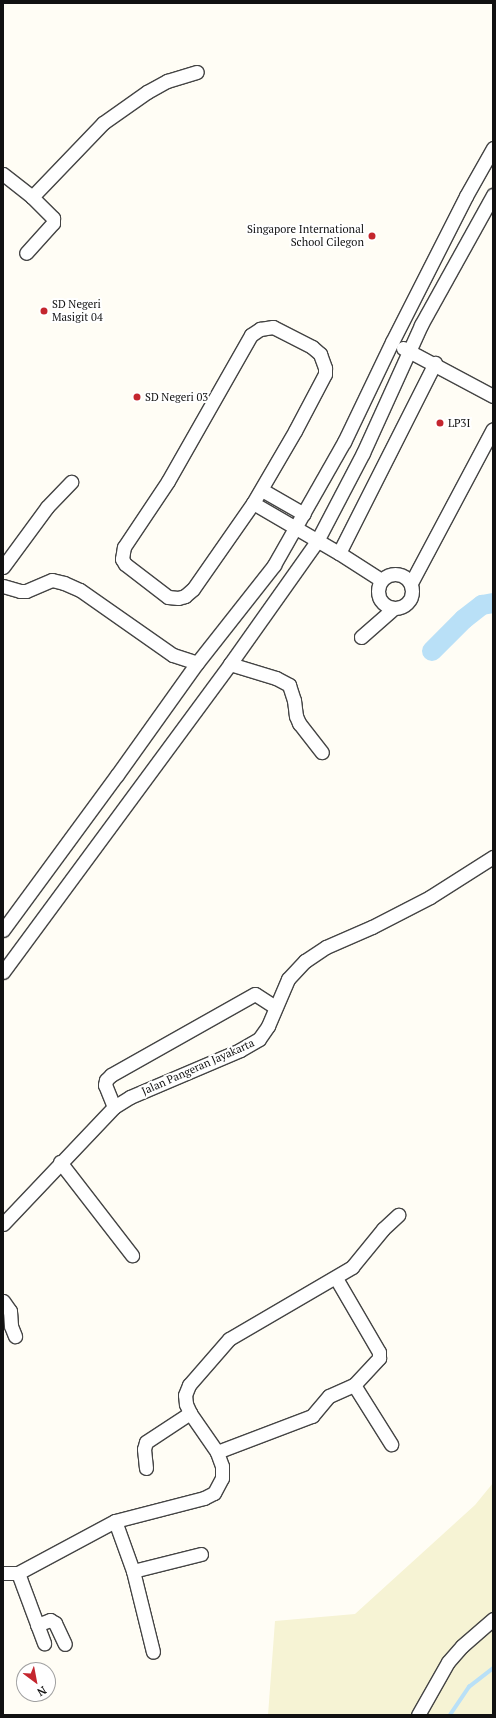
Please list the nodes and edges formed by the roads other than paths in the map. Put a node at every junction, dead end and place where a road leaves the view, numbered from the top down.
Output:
1 (197, 72) dead end
2 (493, 148) edge
3 (3, 174) edge
4 (493, 195) edge
5 (32, 197) junction
6 (26, 253) dead end
7 (392, 342) junction
8 (410, 351) junction
9 (384, 358) junction
10 (435, 363) junction
11 (402, 367) junction
12 (493, 396) edge
13 (493, 430) edge
14 (71, 482) dead end
15 (262, 490) junction
16 (253, 503) junction
17 (304, 514) junction
18 (296, 529) junction
19 (317, 541) junction
20 (339, 553) junction
21 (3, 567) edge
22 (380, 580) junction
23 (411, 583) junction
24 (3, 586) edge
25 (393, 609) junction
26 (361, 637) dead end
27 (196, 663) junction
28 (230, 664) junction
29 (322, 752) dead end
30 (493, 857) edge
31 (3, 930) edge
32 (3, 972) edge
33 (275, 1007) junction
34 (114, 1107) junction
35 (60, 1162) junction
36 (398, 1215) dead end
37 (3, 1224) edge
38 (132, 1255) dead end
39 (336, 1278) junction
40 (3, 1301) edge
41 (15, 1336) dead end
42 (354, 1385) junction
43 (190, 1413) junction
44 (391, 1444) dead end
45 (217, 1452) junction
46 (146, 1468) dead end
47 (116, 1521) junction
48 (201, 1554) dead end
49 (133, 1572) junction
50 (3, 1573) edge
51 (18, 1573) junction
52 (493, 1619) edge
53 (37, 1625) junction
54 (44, 1643) dead end
55 (65, 1644) dead end
56 (153, 1652) dead end
57 (418, 1715) edge

1 - 5 street
2 - 7 street
3 - 5 street
4 - 8 street
5 - 6 street
7 - 8 street
7 - 9 street
8 - 10 street
8 - 11 street
9 - 11 street
9 - 17 street
10 - 12 street
10 - 20 street
11 - 19 street
13 - 23 street
14 - 21 street
15 - 16 street
15 - 16 street
15 - 17 street
16 - 18 street
17 - 18 street
18 - 19 street
18 - 27 street
19 - 20 street
19 - 28 street
20 - 22 street
22 - 23 street
22 - 25 street
23 - 25 street
24 - 27 street
25 - 26 street
27 - 31 street
28 - 29 street
28 - 32 street
30 - 33 street, Jalan Pangeran Jayakarta
33 - 34 street, Jalan Pangeran Jayakarta
33 - 34 street
34 - 35 street, Jalan Pangeran Jayakarta
35 - 37 street, Jalan Pangeran Jayakarta
35 - 38 street
36 - 39 street
39 - 42 street
39 - 43 street
40 - 41 street
42 - 44 street
42 - 45 street
43 - 45 street
43 - 46 street
45 - 47 street
47 - 49 street
47 - 51 street
48 - 49 street
49 - 56 street
50 - 51 street
51 - 53 street
52 - 57 street
53 - 54 street
53 - 55 street

